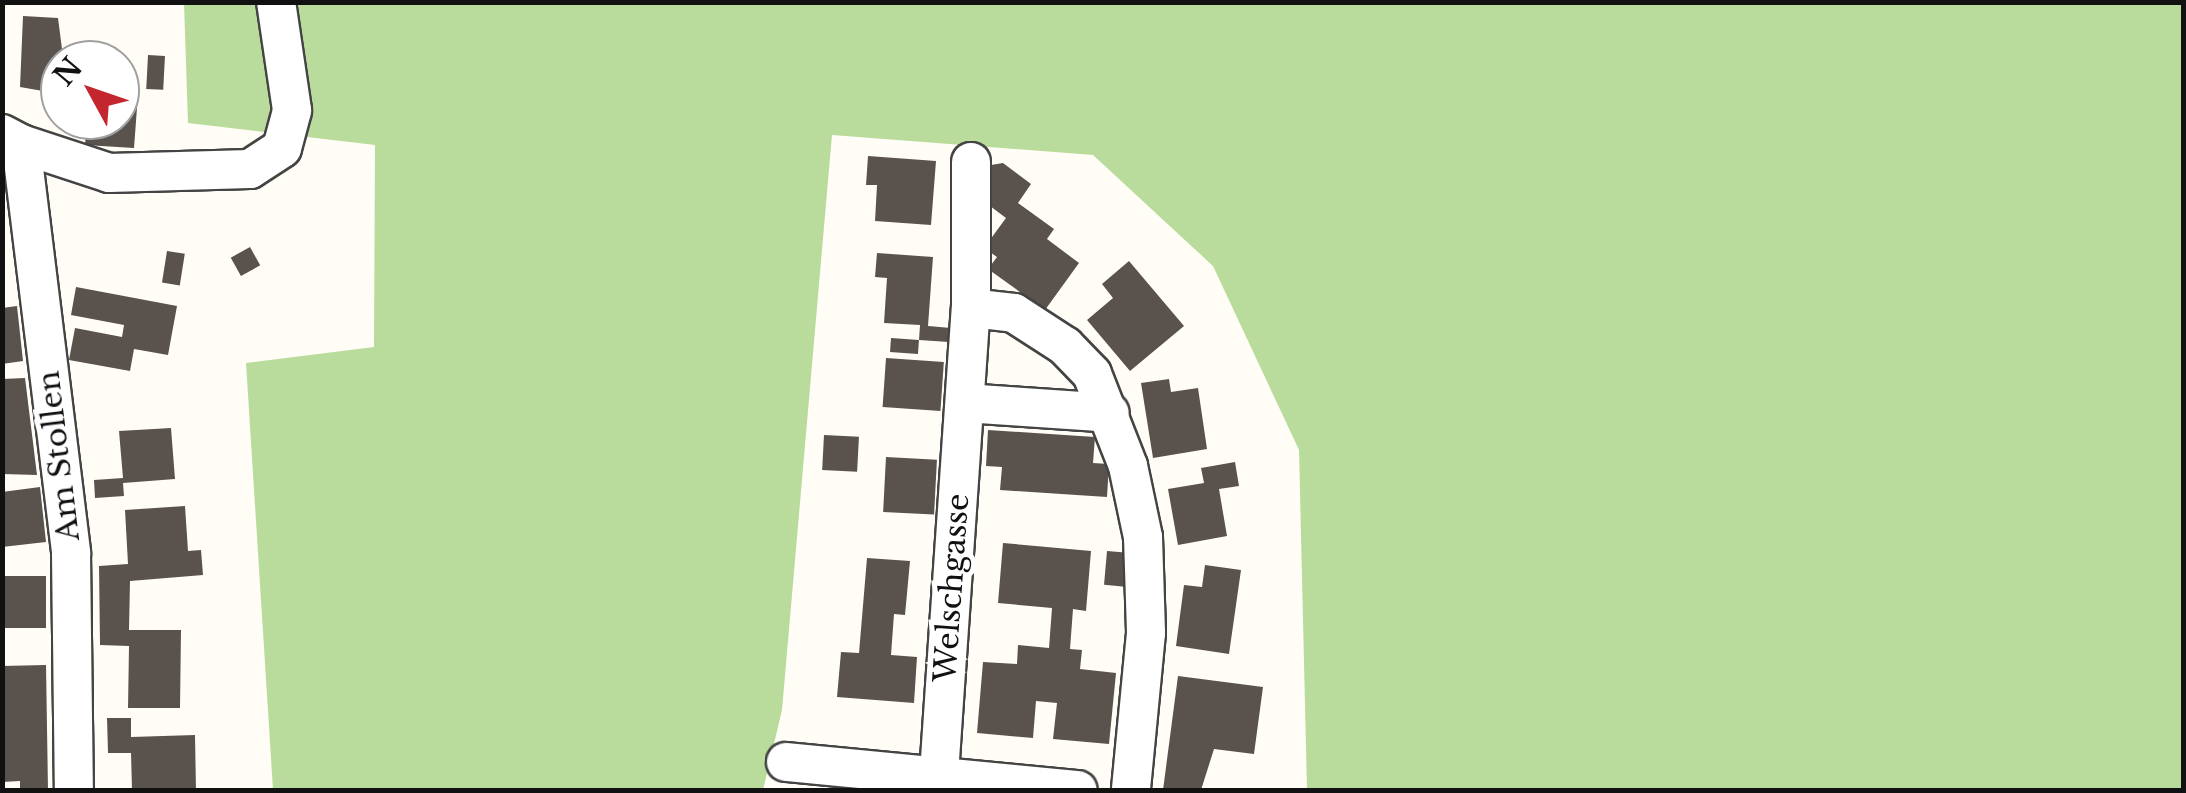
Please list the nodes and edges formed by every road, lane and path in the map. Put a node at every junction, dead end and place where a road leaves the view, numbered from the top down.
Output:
1 (276, 2) edge
2 (12, 139) edge
3 (971, 162) dead end
4 (971, 308) junction
5 (965, 403) junction
6 (1110, 413) junction
7 (786, 762) dead end
8 (939, 774) junction
9 (74, 790) edge
10 (1078, 790) edge
11 (1131, 790) edge

1 - 2 street
2 - 9 street, Am Stollen
3 - 4 street, Welschgasse
4 - 5 street, Welschgasse
4 - 6 street
5 - 6 street
5 - 8 street, Welschgasse
6 - 11 street
7 - 8 street
8 - 10 street

